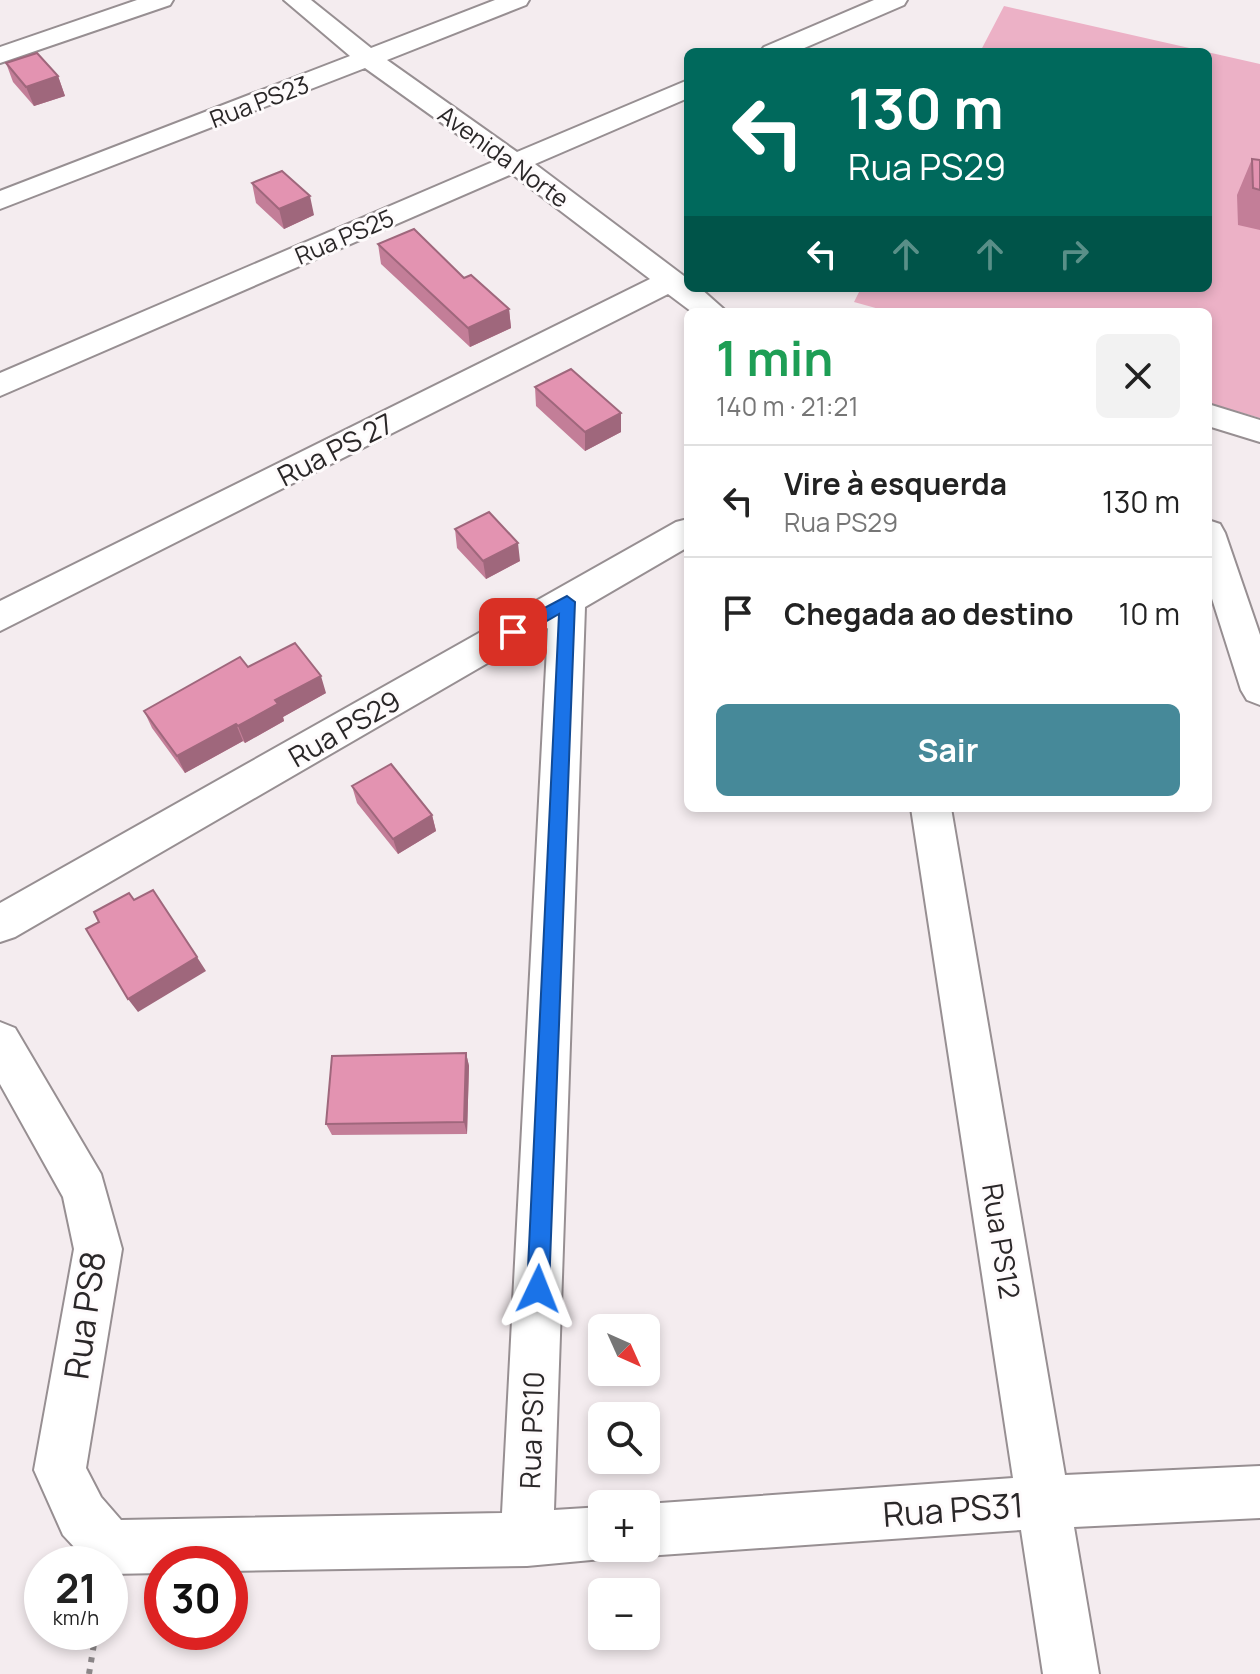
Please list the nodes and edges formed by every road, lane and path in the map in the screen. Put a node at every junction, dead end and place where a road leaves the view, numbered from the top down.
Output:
1 (161, 0) edge
2 (296, 0) edge
3 (517, 0) edge
4 (895, 0) edge
5 (782, 48) edge
6 (0, 55) edge
7 (368, 58) junction
8 (684, 90) edge
9 (514, 162) junction
10 (0, 201) edge
11 (670, 281) junction
12 (684, 291) edge
13 (685, 292) edge
14 (707, 308) edge
15 (0, 385) edge
16 (1212, 416) edge
17 (1260, 431) edge
18 (684, 533) edge
19 (1212, 545) edge
20 (567, 602) junction
21 (0, 617) edge
22 (1260, 690) edge
23 (932, 812) edge
24 (0, 924) edge
25 (0, 1042) edge
26 (1260, 1492) edge
27 (1045, 1502) junction
28 (660, 1529) edge
29 (588, 1534) edge
30 (527, 1539) junction
31 (93, 1650) edge
32 (89, 1674) edge
33 (1071, 1674) edge

1 - 6 street
2 - 7 street, Avenida Norte
3 - 7 street, Rua PS23
4 - 5 street
7 - 9 street, Avenida Norte
7 - 10 street, Rua PS23
8 - 9 street, Rua PS25
9 - 11 street, Avenida Norte
9 - 15 street, Rua PS25
11 - 12 street, Avenida Norte
11 - 21 street, Rua PS 27
13 - 14 street, Avenida Norte
16 - 17 street
18 - 20 street, Rua PS29
19 - 22 street
20 - 24 street, Rua PS29
20 - 30 street, Rua PS10
23 - 27 street, Rua PS12
25 - 30 street, Rua PS8
26 - 27 street, Rua PS31
27 - 28 street, Rua PS31
27 - 33 street, Rua PS12
29 - 30 street
31 - 32 path

